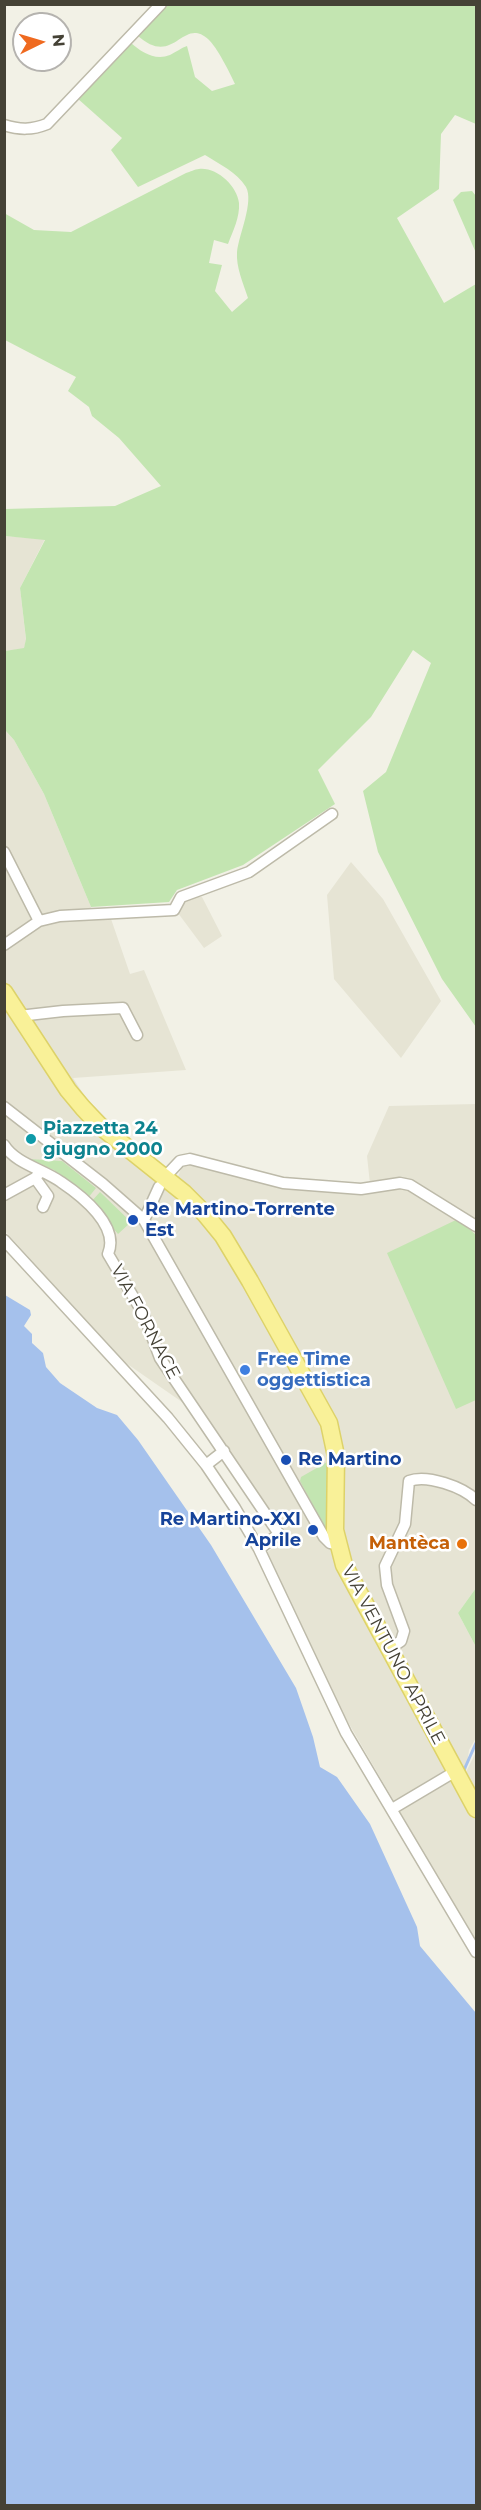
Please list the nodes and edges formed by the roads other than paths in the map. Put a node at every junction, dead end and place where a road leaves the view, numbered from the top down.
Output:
1 (161, 4) edge
2 (4, 125) edge
3 (332, 814) dead end
4 (4, 852) edge
5 (39, 921) junction
6 (4, 945) edge
7 (4, 992) edge
8 (19, 1016) junction
9 (138, 1035) dead end
10 (4, 1107) edge
11 (4, 1145) edge
12 (8, 1158) edge
13 (38, 1174) junction
14 (162, 1182) junction
15 (4, 1195) edge
16 (43, 1207) dead end
17 (144, 1220) junction
18 (477, 1226) edge
19 (4, 1240) edge
20 (224, 1451) junction
21 (206, 1465) junction
22 (477, 1500) edge
23 (337, 1544) junction
24 (259, 1549) junction
25 (389, 1649) junction
26 (459, 1776) junction
27 (392, 1809) junction
28 (477, 1809) edge
29 (477, 1952) edge

1 - 2 street
3 - 5 street
4 - 5 street
5 - 6 street
7 - 8 main road, VIA VENTUNO APRILE
8 - 9 street
8 - 14 main road, VIA VENTUNO APRILE
10 - 17 street
11 - 12 street, VIA FORNACE
12 - 13 street, VIA FORNACE
13 - 15 street
13 - 16 street
13 - 20 street, VIA FORNACE
14 - 17 street
14 - 18 street
14 - 23 main road, VIA VENTUNO APRILE
17 - 23 street
19 - 21 street
20 - 21 street
20 - 24 street, VIA FORNACE
21 - 24 street
22 - 25 street
23 - 25 main road, VIA VENTUNO APRILE
24 - 27 street
25 - 26 main road, VIA VENTUNO APRILE
26 - 27 street
26 - 28 main road, VIA VENTUNO APRILE
27 - 29 street

